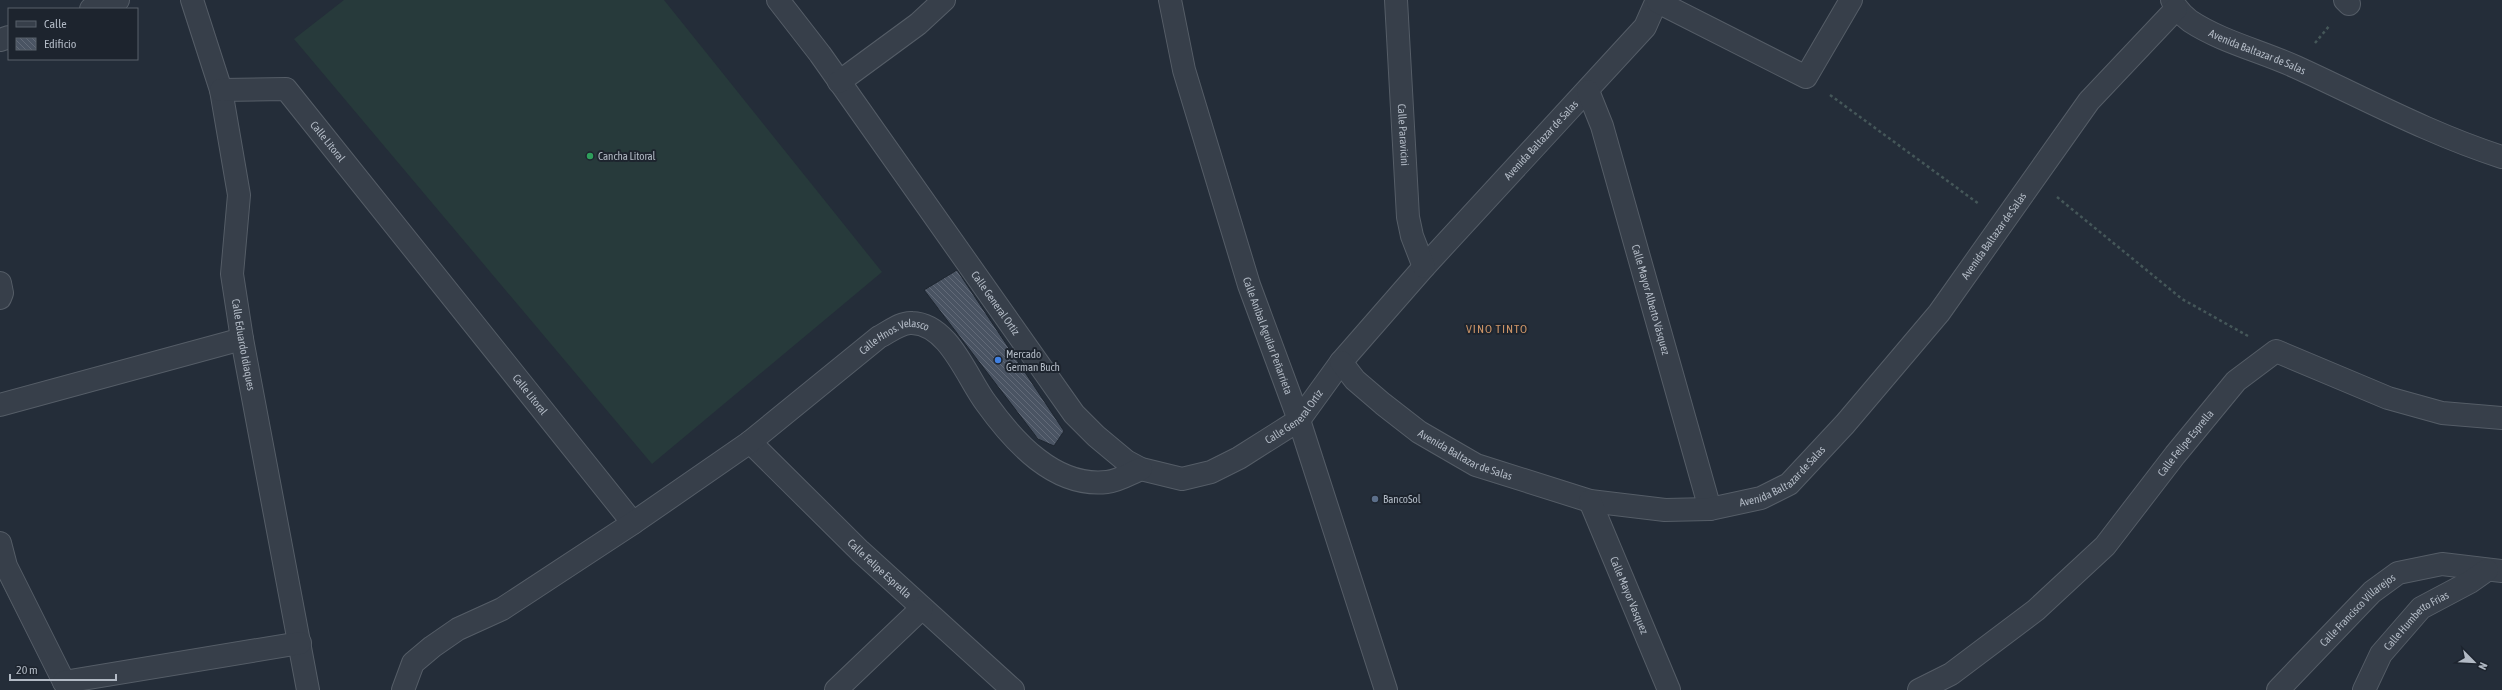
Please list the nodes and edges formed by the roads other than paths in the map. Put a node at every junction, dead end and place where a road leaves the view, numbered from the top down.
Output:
1 (118, 0) edge
2 (192, 0) edge
3 (778, 0) edge
4 (944, 0) edge
5 (1170, 0) edge
6 (1396, 0) edge
7 (1851, 0) edge
8 (1658, 1) edge
9 (2174, 5) edge
10 (94, 8) edge
11 (839, 82) junction
12 (221, 90) junction
13 (1588, 90) junction
14 (2502, 157) edge
15 (1424, 267) junction
16 (0, 283) edge
17 (0, 298) edge
18 (242, 339) junction
19 (1341, 362) junction
20 (0, 405) edge
21 (2502, 418) edge
22 (1299, 420) junction
23 (750, 442) junction
24 (1141, 469) junction
25 (1590, 501) junction
26 (1710, 509) junction
27 (633, 523) junction
28 (0, 543) edge
29 (2495, 570) edge
30 (922, 608) junction
31 (300, 643) junction
32 (67, 686) edge
33 (308, 690) edge
34 (403, 690) edge
35 (836, 690) edge
36 (1013, 690) edge
37 (1386, 690) edge
38 (1669, 690) edge
39 (1919, 690) edge
40 (2278, 690) edge
41 (2364, 690) edge

1 - 10 street
2 - 12 street, Calle Eduardo Idiaques
3 - 11 street, Calle General Ortiz
4 - 11 street
5 - 22 street, Calle Anibal Aguilar Peñarrieta
6 - 15 street, Calle Paravicini
7 - 8 street
8 - 13 street, Avenida Baltazar de Salas
9 - 14 street, Avenida Baltazar de Salas
9 - 26 street, Avenida Baltazar de Salas
11 - 24 street, Calle General Ortiz
12 - 18 street, Calle Eduardo Idiaques
12 - 27 street, Calle Litoral
13 - 15 street, Avenida Baltazar de Salas
13 - 26 street, Calle Mayor Alberto Vásquez
15 - 19 street, Avenida Baltazar de Salas
16 - 17 street
18 - 20 street
18 - 31 street, Calle Eduardo Idiaques
19 - 22 street, Calle General Ortiz
19 - 25 street, Avenida Baltazar de Salas
21 - 39 street, Calle Felipe Esprella
22 - 24 street, Calle General Ortiz
22 - 37 street, Calle Anibal Aguilar Peñarrieta
23 - 24 street, Calle Hnos. Velasco
23 - 27 street, Calle Hnos. Velasco
23 - 30 street, Calle Felipe Esprella
25 - 26 street, Avenida Baltazar de Salas
25 - 38 street, Calle Mayor Vasquez
27 - 34 street
28 - 32 street
29 - 40 street, Calle Francisco Villarejos
29 - 41 street, Calle Humberto Frias
30 - 35 street
30 - 36 street, Calle Felipe Esprella
31 - 32 street
31 - 33 street, Calle Eduardo Idiaques

